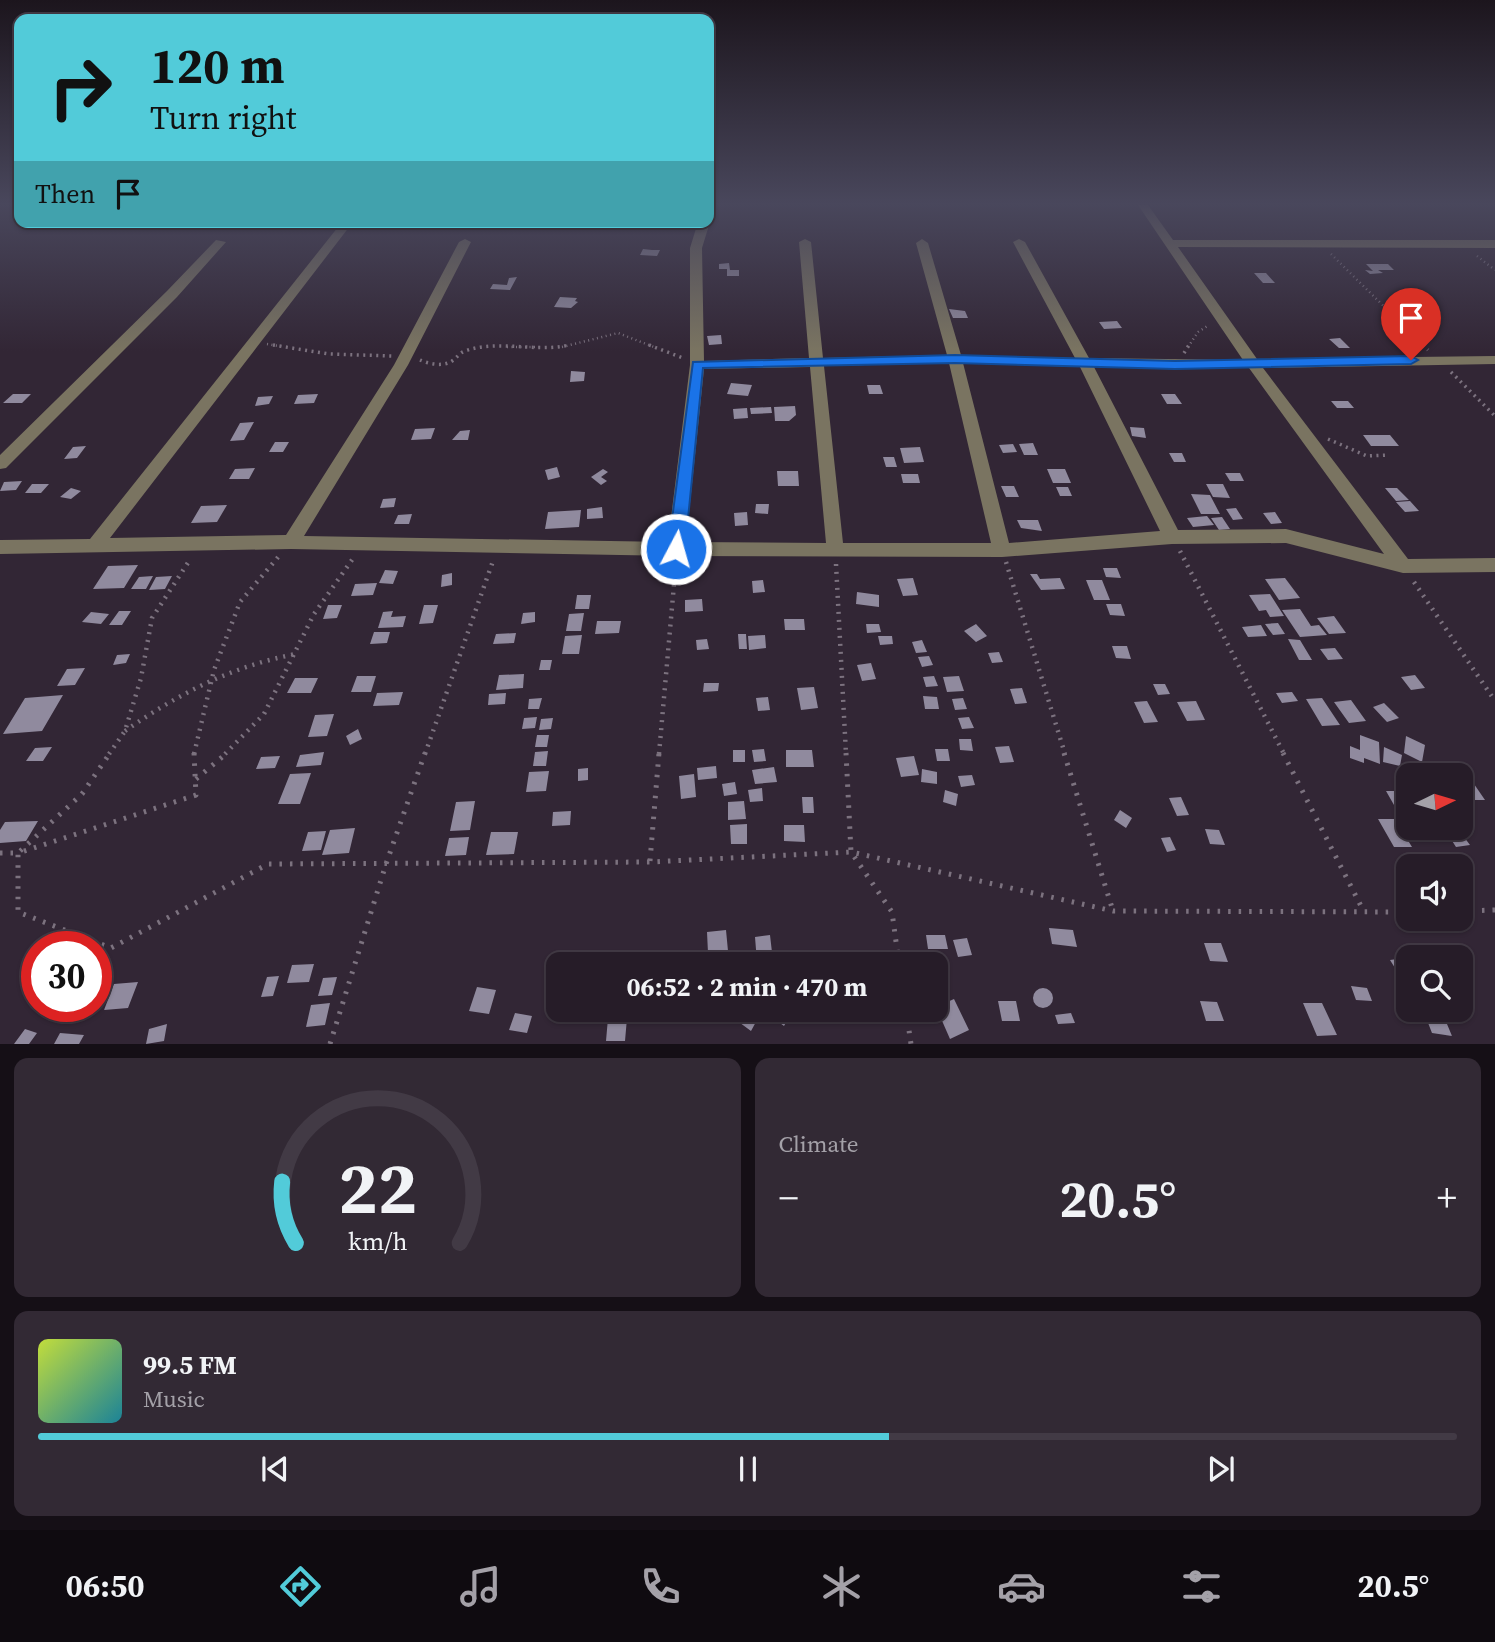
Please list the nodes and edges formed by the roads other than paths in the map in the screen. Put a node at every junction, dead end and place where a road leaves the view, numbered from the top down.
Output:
1 (209, 254) edge
2 (323, 254) edge
3 (459, 254) edge
4 (696, 254) edge
5 (806, 254) edge
6 (925, 254) edge
7 (1025, 254) edge
8 (1176, 254) edge
9 (955, 359) junction
10 (1495, 360) edge
11 (816, 364) junction
12 (697, 365) junction
13 (1086, 365) junction
14 (1254, 365) junction
15 (0, 464) edge
16 (1172, 537) junction
17 (291, 542) junction
18 (94, 546) junction
19 (0, 547) edge
20 (835, 548) junction
21 (676, 549) junction
22 (1002, 550) junction
23 (1495, 565) edge
24 (1403, 566) junction

1 - 15 street
2 - 18 street
3 - 17 street
4 - 12 street
5 - 11 street
6 - 9 street
7 - 13 street
8 - 14 street
9 - 11 street
9 - 13 street
9 - 22 street
10 - 14 street
11 - 12 street
11 - 20 street
12 - 21 street
13 - 14 street
13 - 16 street
14 - 24 street
16 - 22 street
16 - 24 street
17 - 18 street
17 - 21 street
18 - 19 street
20 - 21 street
20 - 22 street
23 - 24 street

